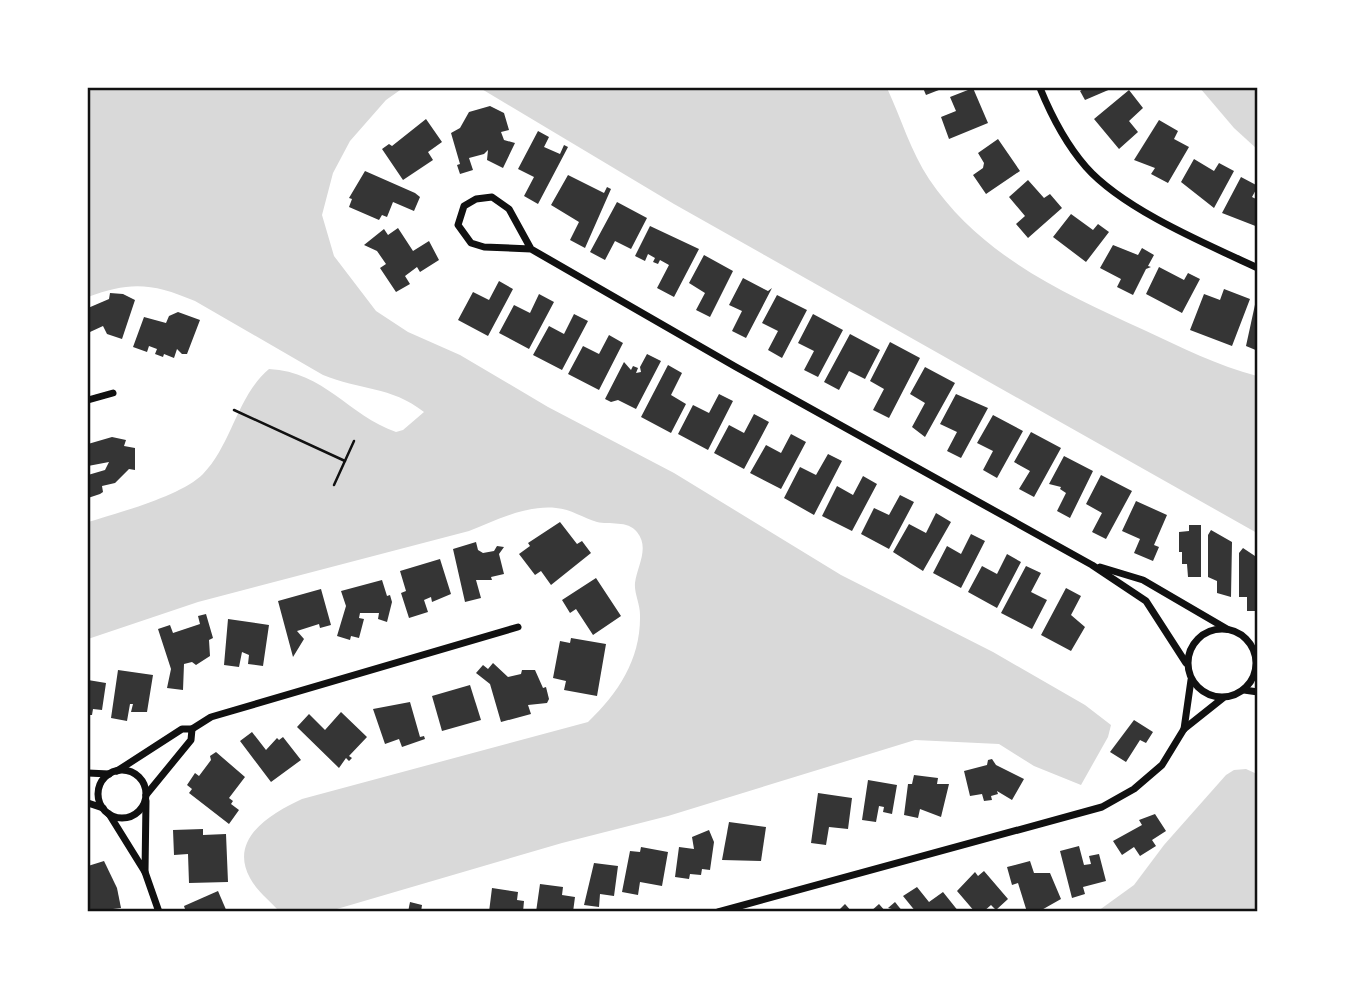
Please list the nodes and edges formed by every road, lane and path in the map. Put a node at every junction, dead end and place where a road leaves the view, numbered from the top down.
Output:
1 (1040, 88) edge
2 (531, 249) junction
3 (1258, 268) edge
4 (113, 393) dead end
5 (88, 400) edge
6 (234, 410) dead end
7 (354, 441) dead end
8 (345, 461) junction
9 (334, 485) dead end
10 (1093, 565) junction
11 (518, 627) dead end
12 (1228, 629) junction
13 (1248, 640) junction
14 (1258, 646) edge
15 (1186, 663) junction
16 (1191, 680) junction
17 (1244, 690) junction
18 (1258, 692) edge
19 (1223, 698) junction
20 (192, 729) junction
21 (1184, 729) junction
22 (114, 772) junction
23 (88, 773) edge
24 (146, 797) junction
25 (88, 803) edge
26 (106, 811) junction
27 (145, 872) junction
28 (159, 912) edge
29 (718, 912) edge

1 - 3 street
2 - 2 street
2 - 10 street
4 - 5 street
6 - 8 path
7 - 8 path
8 - 9 path
10 - 12 street
10 - 15 street
11 - 20 street
12 - 13 street
12 - 15 street
13 - 14 street
13 - 17 street
15 - 16 street
16 - 19 street
16 - 21 street
17 - 18 street
17 - 19 street
19 - 21 street
20 - 22 street
20 - 24 street
21 - 29 street
22 - 23 street
22 - 24 street
22 - 26 street
24 - 26 street
24 - 27 street
25 - 26 street
26 - 27 street
27 - 28 street

